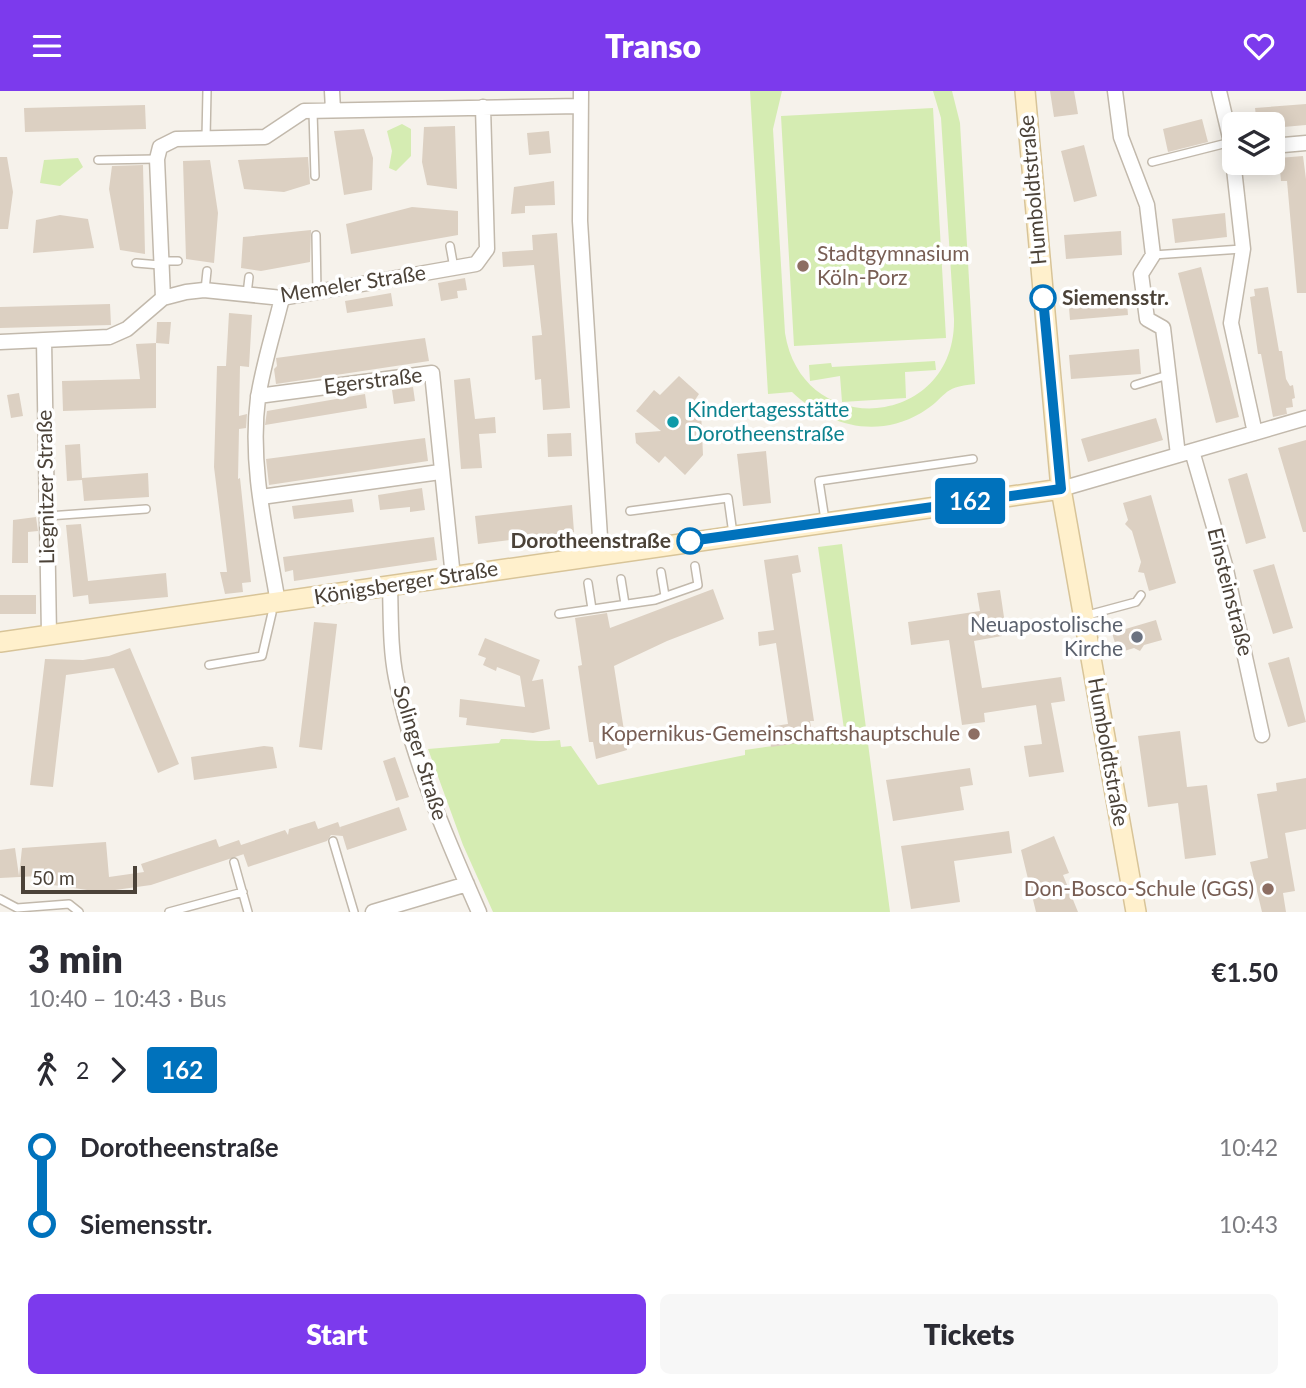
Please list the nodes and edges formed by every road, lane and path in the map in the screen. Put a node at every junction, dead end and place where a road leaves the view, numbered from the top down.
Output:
1 (207, 91) edge
2 (332, 91) edge
3 (1025, 91) edge
4 (1115, 91) edge
5 (1219, 91) edge
6 (581, 98) edge
7 (483, 107) junction
8 (333, 110) junction
9 (313, 111) junction
10 (1224, 112) edge
11 (206, 138) junction
12 (1306, 143) edge
13 (1285, 145) edge
14 (1222, 149) edge
15 (157, 159) junction
16 (99, 160) dead end
17 (1152, 162) dead end
18 (1235, 175) edge
19 (315, 176) dead end
20 (316, 235) dead end
21 (450, 246) dead end
22 (1243, 249) junction
23 (1153, 255) junction
24 (178, 261) dead end
25 (136, 263) dead end
26 (160, 263) junction
27 (454, 268) junction
28 (207, 271) dead end
29 (249, 277) dead end
30 (204, 290) junction
31 (317, 292) junction
32 (247, 295) junction
33 (163, 297) junction
34 (282, 298) junction
35 (44, 340) junction
36 (0, 342) edge
37 (1168, 375) junction
38 (1135, 385) dead end
39 (258, 397) junction
40 (1306, 418) edge
41 (1255, 433) junction
42 (1185, 453) junction
43 (973, 459) dead end
44 (440, 472) junction
45 (1061, 489) junction
46 (261, 497) junction
47 (146, 509) dead end
48 (630, 511) dead end
49 (47, 516) junction
50 (825, 521) junction
51 (733, 534) junction
52 (601, 553) junction
53 (695, 566) dead end
54 (661, 572) dead end
55 (453, 577) junction
56 (621, 579) dead end
57 (588, 583) dead end
58 (390, 586) junction
59 (1141, 595) dead end
60 (665, 596) junction
61 (274, 603) junction
62 (625, 604) junction
63 (592, 609) junction
64 (559, 614) dead end
65 (1084, 617) junction
66 (49, 635) junction
67 (0, 642) edge
68 (209, 665) dead end
69 (1262, 735) dead end
70 (332, 841) dead end
71 (234, 862) dead end
72 (467, 884) junction
73 (243, 892) junction
74 (0, 899) edge
75 (79, 912) edge
76 (169, 912) edge
77 (248, 912) edge
78 (354, 912) edge
79 (373, 912) edge
80 (479, 912) edge
81 (1136, 912) edge

1 - 11 lane
2 - 8 street
3 - 45 street, Humboldtstraße
4 - 23 street
5 - 10 street
6 - 7 street
6 - 52 street
7 - 8 street
7 - 27 street, Memeler Straße
8 - 9 street
9 - 11 street
9 - 19 lane
11 - 15 street
12 - 13 street
14 - 17 lane
15 - 16 lane
15 - 26 street
18 - 22 street
20 - 31 lane
21 - 27 lane
22 - 23 lane
22 - 41 street
23 - 37 street, Einsteinstraße
24 - 26 lane
25 - 26 lane
26 - 33 street
27 - 31 street, Memeler Straße
28 - 30 lane
29 - 32 lane
30 - 32 street, Memeler Straße
30 - 33 street, Memeler Straße
31 - 34 street, Memeler Straße
32 - 34 street, Memeler Straße
33 - 35 street
34 - 39 street
35 - 36 street
35 - 49 street, Liegnitzer Straße
37 - 38 lane
37 - 42 street, Einsteinstraße
39 - 44 street, Egerstraße
39 - 46 street
40 - 41 street
41 - 42 street
42 - 45 street
42 - 69 street, Einsteinstraße
43 - 50 lane
44 - 46 street
44 - 55 street, Egerstraße
45 - 50 street, Königsberger Straße
45 - 65 street, Humboldtstraße
46 - 61 street
47 - 49 lane
48 - 51 lane
49 - 66 street, Liegnitzer Straße
50 - 51 street, Königsberger Straße
51 - 52 street, Königsberger Straße
52 - 55 street, Königsberger Straße
53 - 60 lane
54 - 60 lane
55 - 58 street, Königsberger Straße
56 - 62 lane
57 - 63 lane
58 - 61 street, Königsberger Straße
58 - 72 street, Solinger Straße
59 - 65 lane
60 - 62 lane
61 - 66 street, Königsberger Straße
61 - 68 lane
62 - 63 lane
63 - 64 lane
65 - 81 street, Humboldtstraße
66 - 67 street, Königsberger Straße
70 - 78 lane
71 - 73 lane
72 - 79 street
72 - 80 street, Solinger Straße
73 - 76 lane
73 - 77 lane
74 - 75 lane

